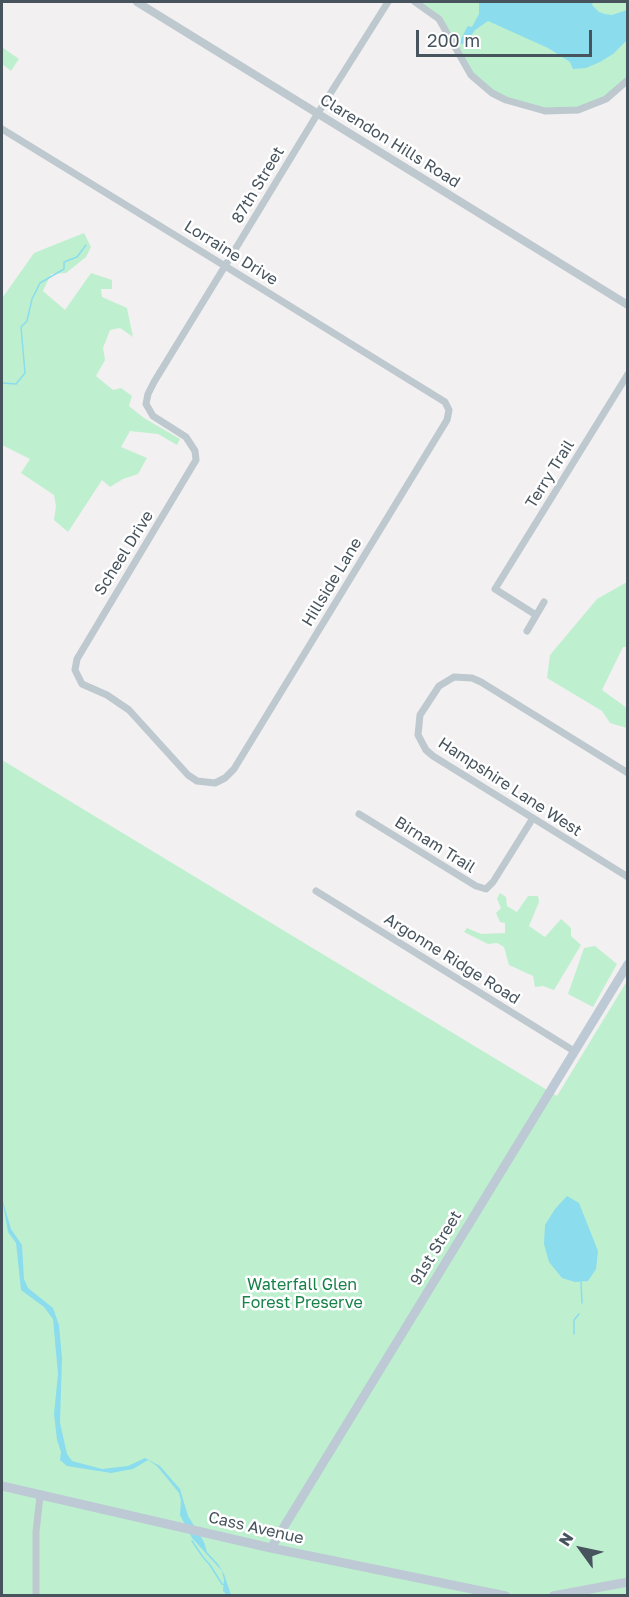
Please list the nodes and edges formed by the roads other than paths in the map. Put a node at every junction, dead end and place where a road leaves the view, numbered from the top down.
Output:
1 (137, 2) edge
2 (388, 2) edge
3 (415, 2) edge
4 (625, 83) edge
5 (318, 114) junction
6 (2, 129) edge
7 (225, 266) junction
8 (627, 305) edge
9 (627, 374) edge
10 (445, 402) joint
11 (195, 451) joint
12 (544, 602) dead end
13 (536, 615) junction
14 (527, 631) dead end
15 (75, 670) joint
16 (627, 773) edge
17 (359, 814) dead end
18 (533, 818) junction
19 (627, 877) edge
20 (315, 891) dead end
21 (627, 964) edge
22 (574, 1051) junction
23 (2, 1486) edge
24 (40, 1496) junction
25 (271, 1548) junction
26 (627, 1582) edge
27 (36, 1596) edge
28 (506, 1596) edge
29 (553, 1596) edge

1 - 5 street, Clarendon Hills Road
2 - 5 street, 87th Street
3 - 4 street
5 - 7 street, 87th Street
5 - 8 street, Clarendon Hills Road
6 - 7 street, Lorraine Drive
7 - 10 street, Lorraine Drive
7 - 11 street, 87th Street
9 - 13 street, Terry Trail
10 - 15 street, Hillside Lane
11 - 15 street, Scheel Drive
12 - 13 street
13 - 14 street
16 - 18 street, Hampshire Lane West
17 - 18 street, Birnam Trail
18 - 19 street, Hampshire Lane West
20 - 22 street, Argonne Ridge Road
21 - 22 main road, 91st Street
22 - 25 main road, 91st Street
23 - 24 main road, Cass Avenue
24 - 25 main road, Cass Avenue
24 - 27 street
25 - 28 main road, Cass Avenue
26 - 29 main road

